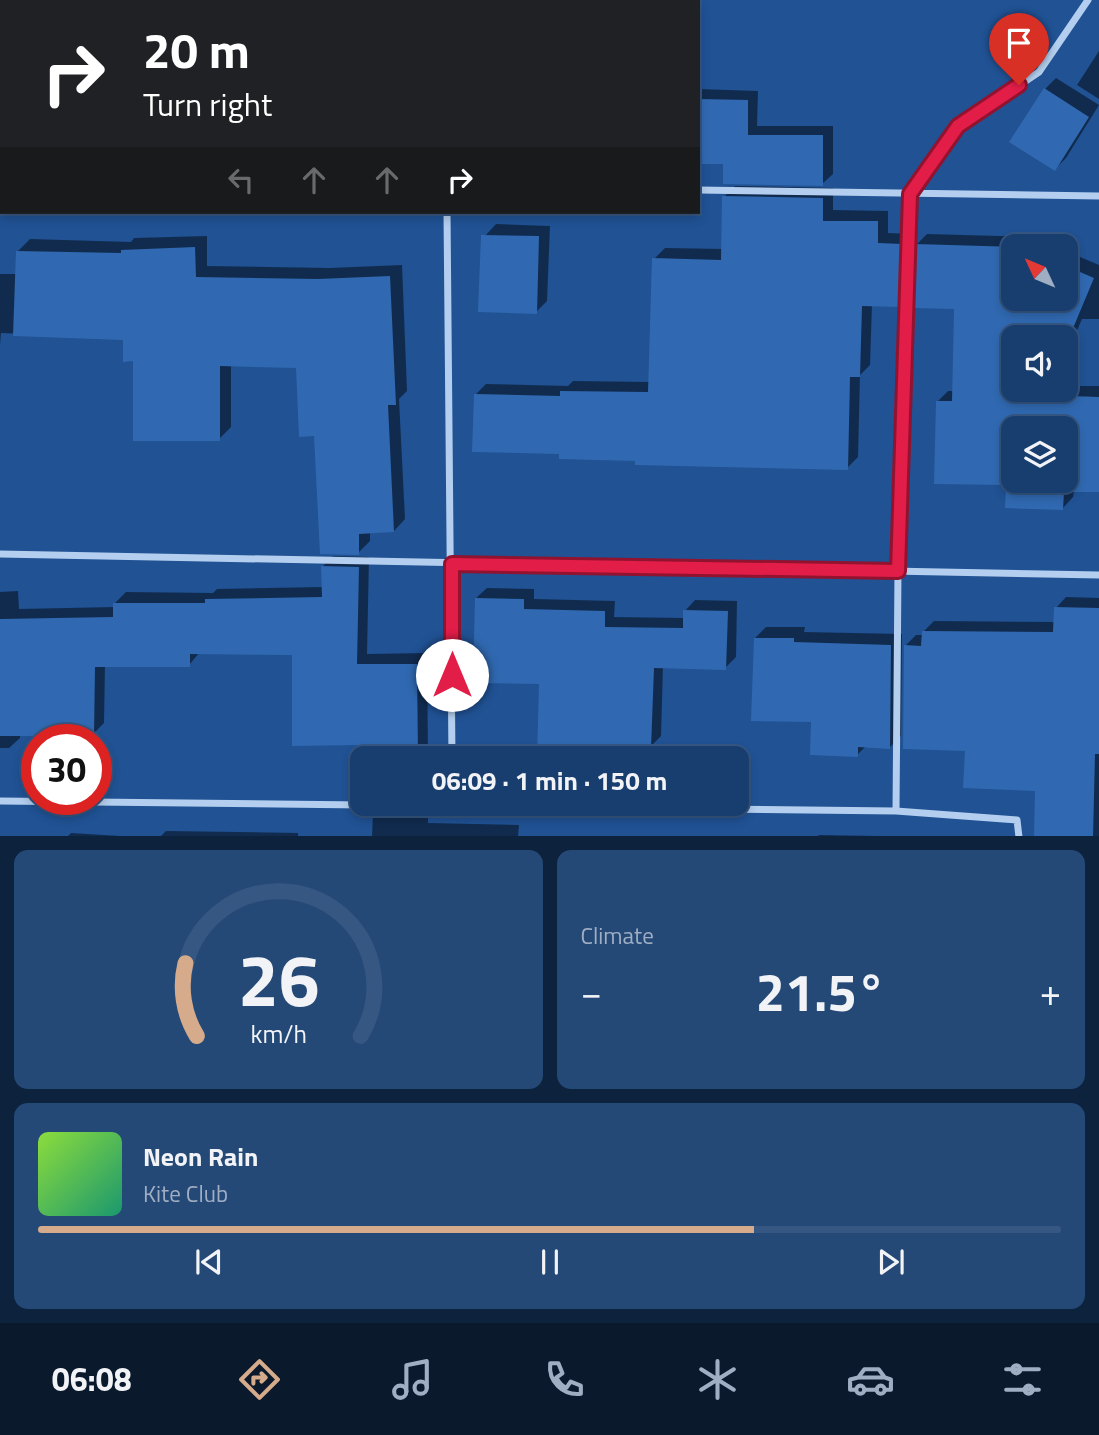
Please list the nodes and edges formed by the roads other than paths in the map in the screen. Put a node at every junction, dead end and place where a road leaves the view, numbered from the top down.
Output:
1 (1088, 0) edge
2 (700, 190) edge
3 (910, 194) junction
4 (1099, 196) edge
5 (447, 214) edge
6 (0, 554) edge
7 (452, 564) junction
8 (898, 571) junction
9 (1099, 575) edge
10 (452, 746) edge
11 (0, 802) edge
12 (350, 804) edge
13 (749, 809) edge
14 (895, 811) junction
15 (1019, 836) edge

1 - 3 street
2 - 3 street
3 - 4 street
3 - 8 street
5 - 7 street
6 - 7 street
7 - 8 street
7 - 10 street
8 - 9 street
8 - 14 street
11 - 12 street
13 - 14 street
14 - 15 street

